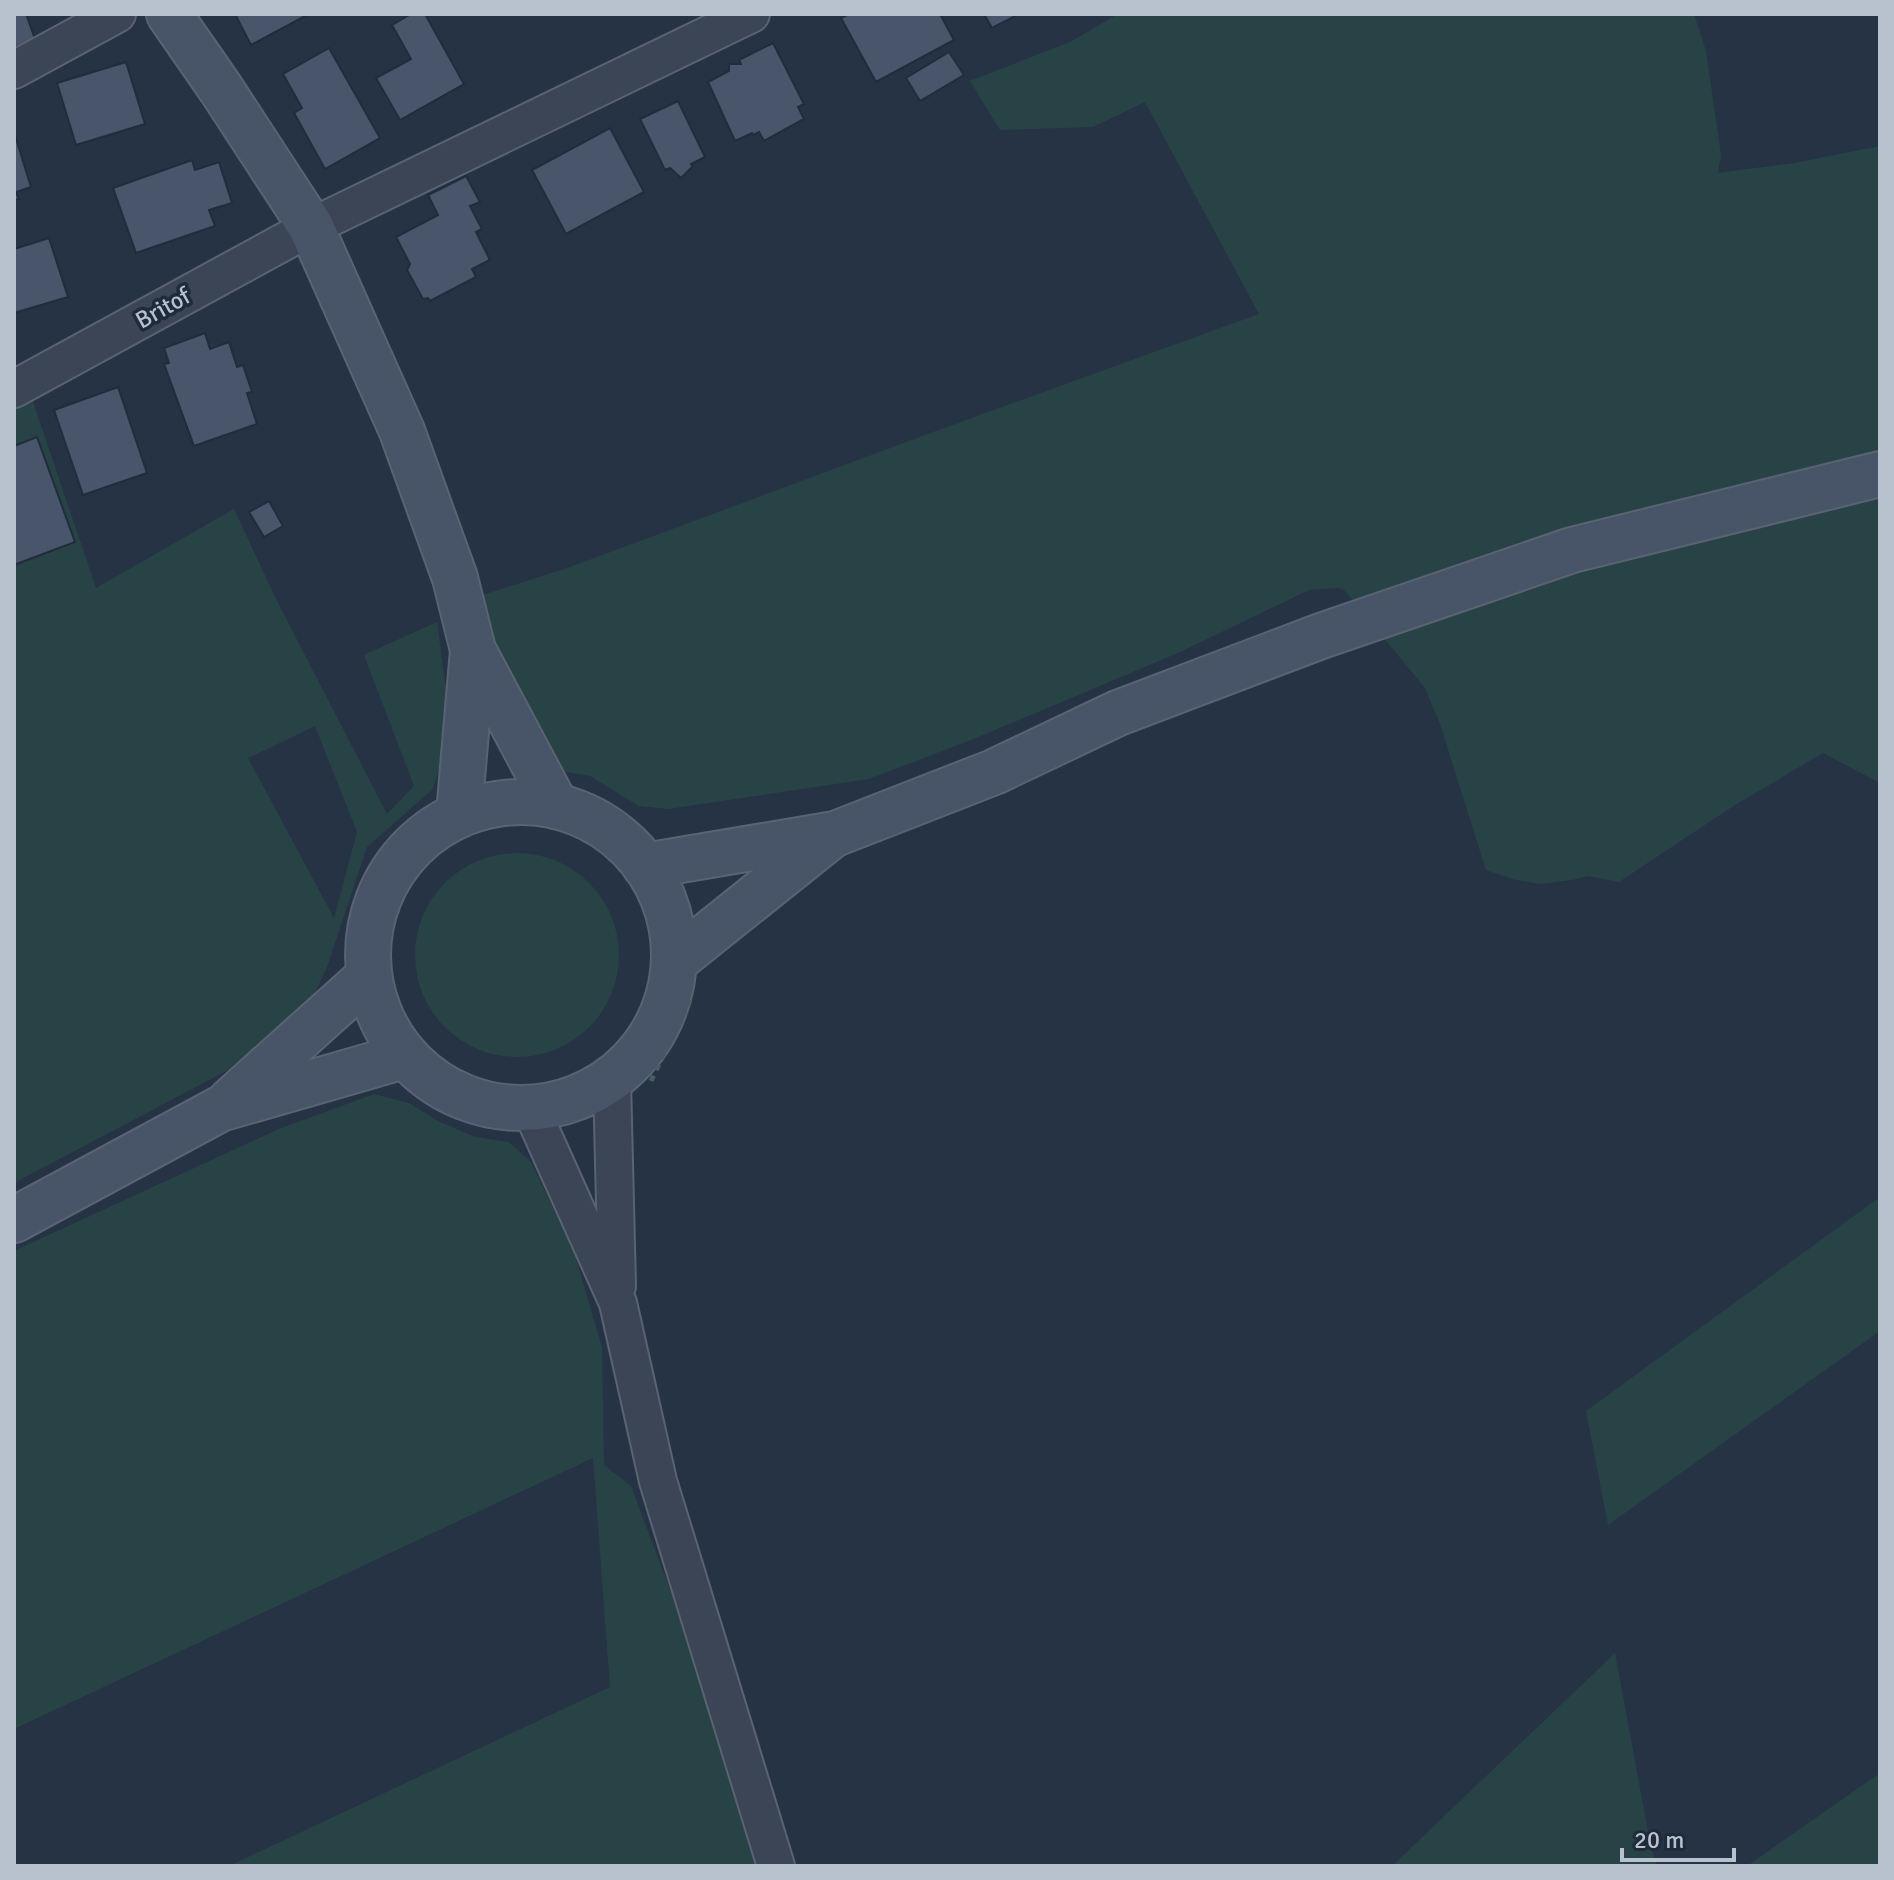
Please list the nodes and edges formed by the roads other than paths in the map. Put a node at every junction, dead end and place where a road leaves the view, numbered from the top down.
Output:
1 (117, 14) edge
2 (169, 14) edge
3 (751, 14) edge
4 (14, 70) edge
5 (311, 227) junction
6 (14, 389) edge
7 (1880, 474) edge
8 (473, 650) junction
9 (572, 808) junction
10 (459, 814) junction
11 (835, 834) junction
12 (658, 863) junction
13 (368, 977) junction
14 (682, 980) junction
15 (404, 1056) junction
16 (630, 1083) junction
17 (220, 1109) junction
18 (531, 1109) junction
19 (14, 1220) edge
20 (618, 1303) junction
21 (776, 1866) edge

1 - 4 street
2 - 5 main road
3 - 5 street, Britof
5 - 6 street, Britof
5 - 8 main road
7 - 11 main road
8 - 9 main road
8 - 10 main road
9 - 10 main road
9 - 12 main road
10 - 13 main road
11 - 12 main road
11 - 14 main road
12 - 14 main road
13 - 15 main road
13 - 17 main road
14 - 16 main road
15 - 17 main road
15 - 18 main road
16 - 18 main road
16 - 20 street
17 - 19 main road
18 - 20 street
20 - 21 street

